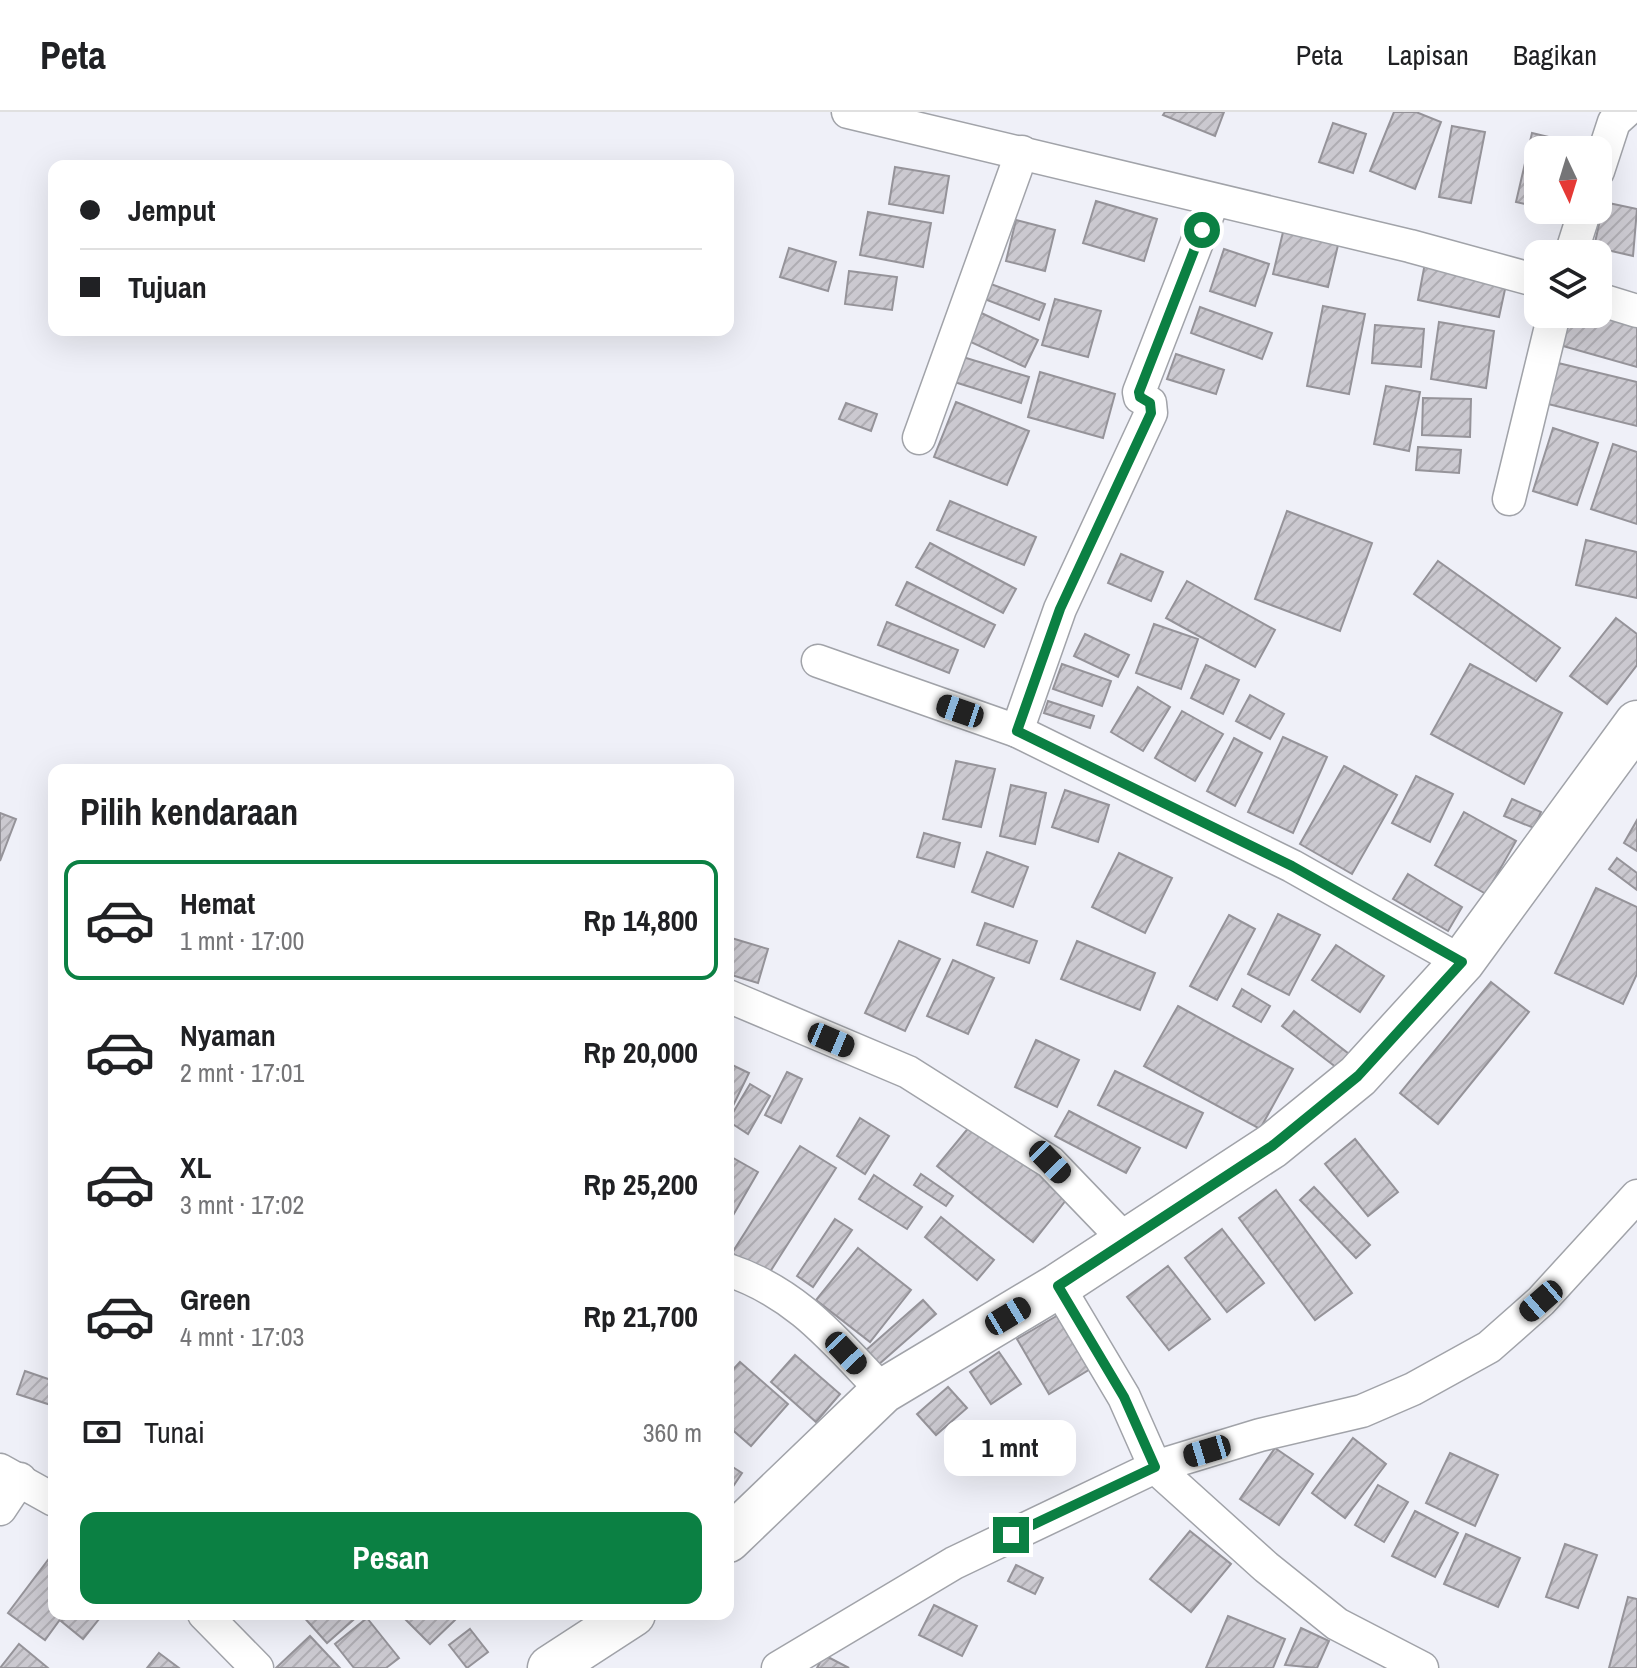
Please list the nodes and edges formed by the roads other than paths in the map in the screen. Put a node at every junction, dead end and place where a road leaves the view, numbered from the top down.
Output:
1 (848, 112) edge
2 (1625, 112) edge
3 (1609, 136) edge
4 (1022, 152) junction
5 (1213, 201) junction
6 (1524, 277) edge
7 (1612, 303) edge
8 (1637, 311) edge
9 (1551, 328) edge
10 (919, 438) dead end
11 (1509, 499) dead end
12 (818, 661) dead end
13 (1637, 723) edge
14 (1017, 731) junction
15 (1462, 962) junction
16 (734, 999) edge
17 (1637, 1196) edge
18 (1127, 1242) junction
19 (734, 1272) edge
20 (1058, 1286) junction
21 (883, 1391) junction
22 (1150, 1455) junction
23 (10, 1474) edge
24 (48, 1496) edge
25 (0, 1509) edge
26 (734, 1534) edge
27 (210, 1620) edge
28 (624, 1620) edge
29 (257, 1668) edge
30 (550, 1668) edge
31 (778, 1668) edge
32 (1422, 1668) edge

1 - 4 street
2 - 3 street
4 - 5 street
4 - 10 street
5 - 6 street
5 - 14 street
7 - 8 street
9 - 11 street
12 - 14 street
13 - 15 main road
14 - 15 street
15 - 18 main road
16 - 18 street
17 - 22 street
18 - 20 main road
19 - 21 street
20 - 21 main road
20 - 22 street
21 - 26 main road
22 - 31 street
22 - 32 street
23 - 24 street
23 - 25 street
27 - 29 street
28 - 30 main road

